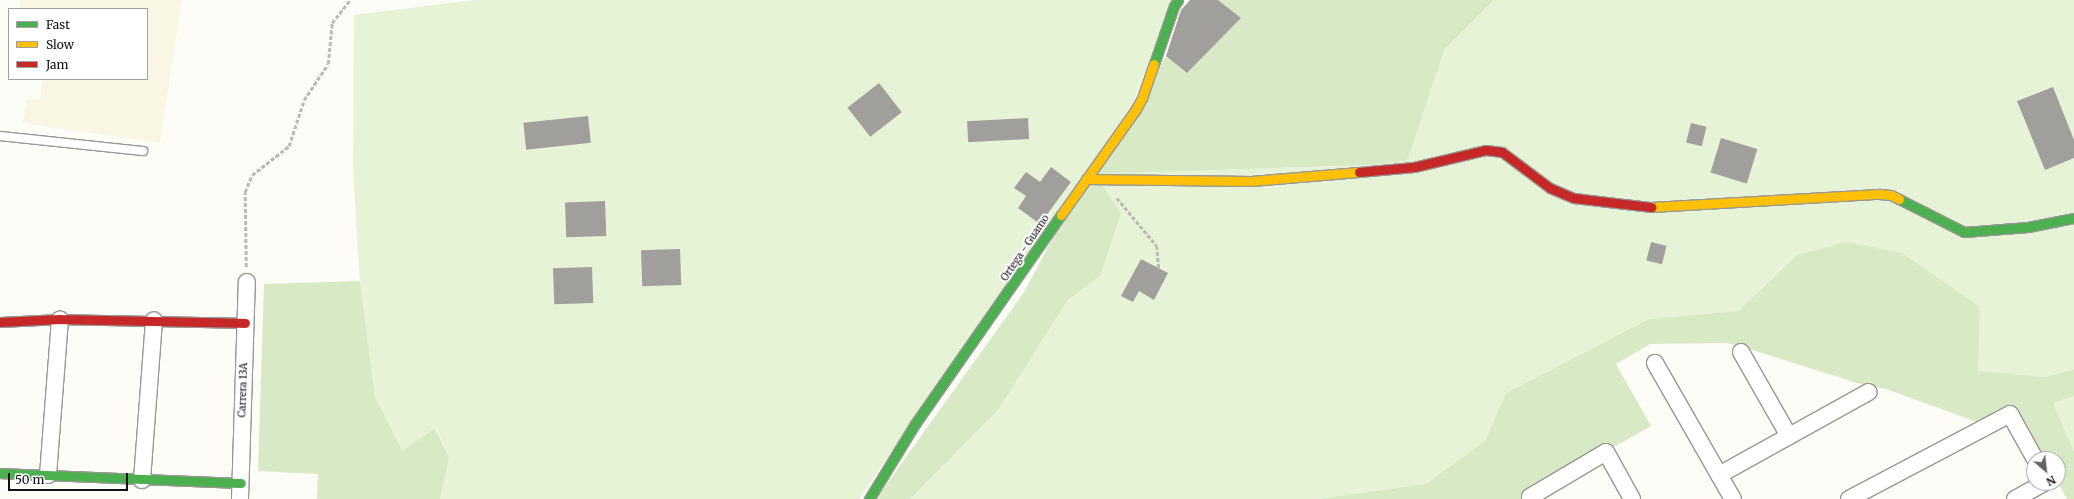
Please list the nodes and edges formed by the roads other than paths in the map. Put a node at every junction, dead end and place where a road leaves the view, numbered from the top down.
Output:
1 (1178, 0) edge
2 (0, 136) edge
3 (143, 151) dead end
4 (1086, 179) junction
5 (2074, 218) edge
6 (247, 282) road end
7 (60, 320) junction
8 (154, 320) junction
9 (0, 322) edge
10 (245, 323) junction
11 (1741, 352) dead end
12 (1655, 363) dead end
13 (1869, 392) dead end
14 (1789, 436) junction
15 (2031, 451) edge
16 (0, 473) edge
17 (48, 475) junction
18 (1719, 475) junction
19 (142, 480) junction
20 (241, 483) junction
21 (2030, 491) edge
22 (240, 499) edge
23 (869, 499) edge
24 (1531, 499) edge
25 (1632, 499) edge
26 (1733, 499) edge
27 (1849, 499) edge
28 (2015, 499) edge

1 - 4 street, Ortega - Guamo
2 - 3 lane
4 - 5 street
4 - 23 street, Ortega - Guamo
6 - 10 street, Carrera 13A
7 - 8 street
7 - 9 street
7 - 17 street
8 - 10 street
8 - 19 street
10 - 20 street, Carrera 13A
11 - 14 street
12 - 18 street
13 - 14 street
14 - 18 street
15 - 27 street
16 - 17 street
17 - 19 street
18 - 26 street
19 - 20 street
20 - 22 street, Carrera 13A
21 - 28 street
24 - 25 street

